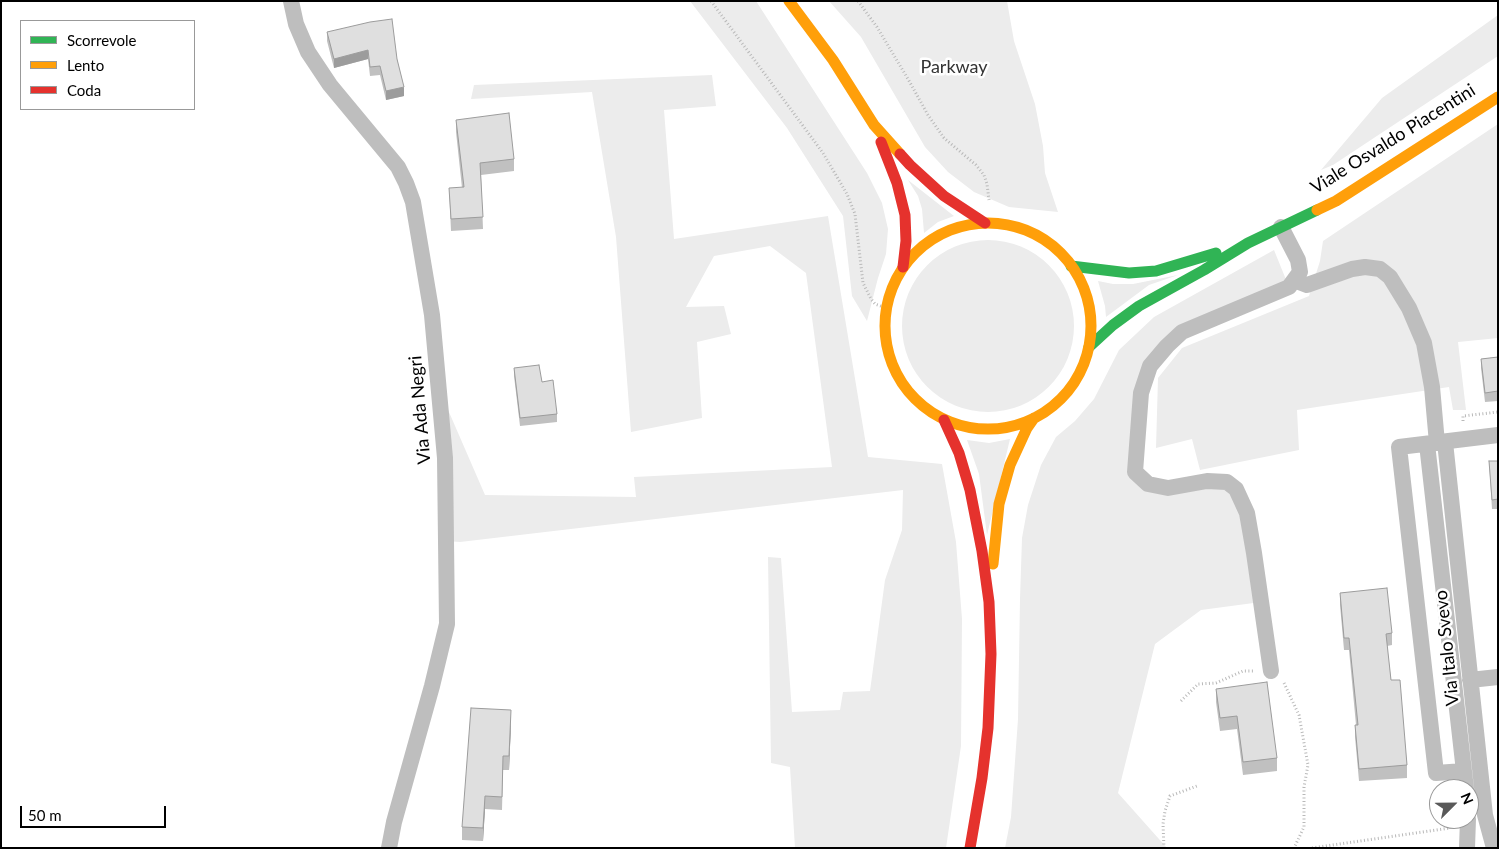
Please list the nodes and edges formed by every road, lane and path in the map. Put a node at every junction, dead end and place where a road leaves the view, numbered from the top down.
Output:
1 (291, 1) edge
2 (711, 1) edge
3 (789, 1) edge
4 (858, 1) edge
5 (1498, 97) edge
6 (874, 125) junction
7 (989, 223) junction
8 (1281, 227) junction
9 (1248, 243) junction
10 (1071, 266) junction
11 (903, 267) junction
12 (1294, 280) junction
13 (886, 308) junction
14 (1089, 347) junction
15 (1034, 418) junction
16 (944, 420) junction
17 (1498, 435) edge
18 (1437, 443) junction
19 (989, 602) junction
20 (1271, 671) junction
21 (1498, 677) edge
22 (1470, 680) junction
23 (1180, 701) dead end
24 (1464, 771) junction
25 (1465, 779) edge
26 (1197, 786) dead end
27 (1429, 828) edge
28 (1468, 829) edge
29 (389, 848) edge
30 (970, 848) edge
31 (1164, 848) edge
32 (1294, 848) edge
33 (1312, 848) edge
34 (1467, 848) edge
35 (1494, 848) edge

1 - 29 street, Via Ada Negri
2 - 13 path
3 - 6 main road
4 - 7 path
5 - 8 main road, Viale Osvaldo Piacentini
6 - 7 main road
6 - 11 main road
7 - 10 main road, Viale Osvaldo Piacentini
7 - 11 main road, Viale Osvaldo Piacentini
8 - 9 main road, Viale Osvaldo Piacentini
8 - 12 street
9 - 10 main road, Viale Osvaldo Piacentini
9 - 14 main road, Viale Osvaldo Piacentini
10 - 14 main road, Viale Osvaldo Piacentini
11 - 13 main road, Viale Osvaldo Piacentini
12 - 18 street
12 - 20 street
13 - 16 main road, Viale Osvaldo Piacentini
14 - 15 main road, Viale Osvaldo Piacentini
15 - 16 main road, Viale Osvaldo Piacentini
15 - 19 main road, Viale Osvaldo Piacentini
16 - 19 main road, Viale Osvaldo Piacentini
17 - 18 street, Via Italo Svevo
18 - 22 street, Via Italo Svevo
18 - 24 street, Via Italo Svevo
18 - 24 street, Via Italo Svevo
19 - 30 main road, Viale Osvaldo Piacentini
20 - 23 path
20 - 32 path
21 - 22 street
22 - 35 street, Via Italo Svevo
24 - 25 street, Via Italo Svevo
26 - 31 path
27 - 33 path
28 - 34 street

